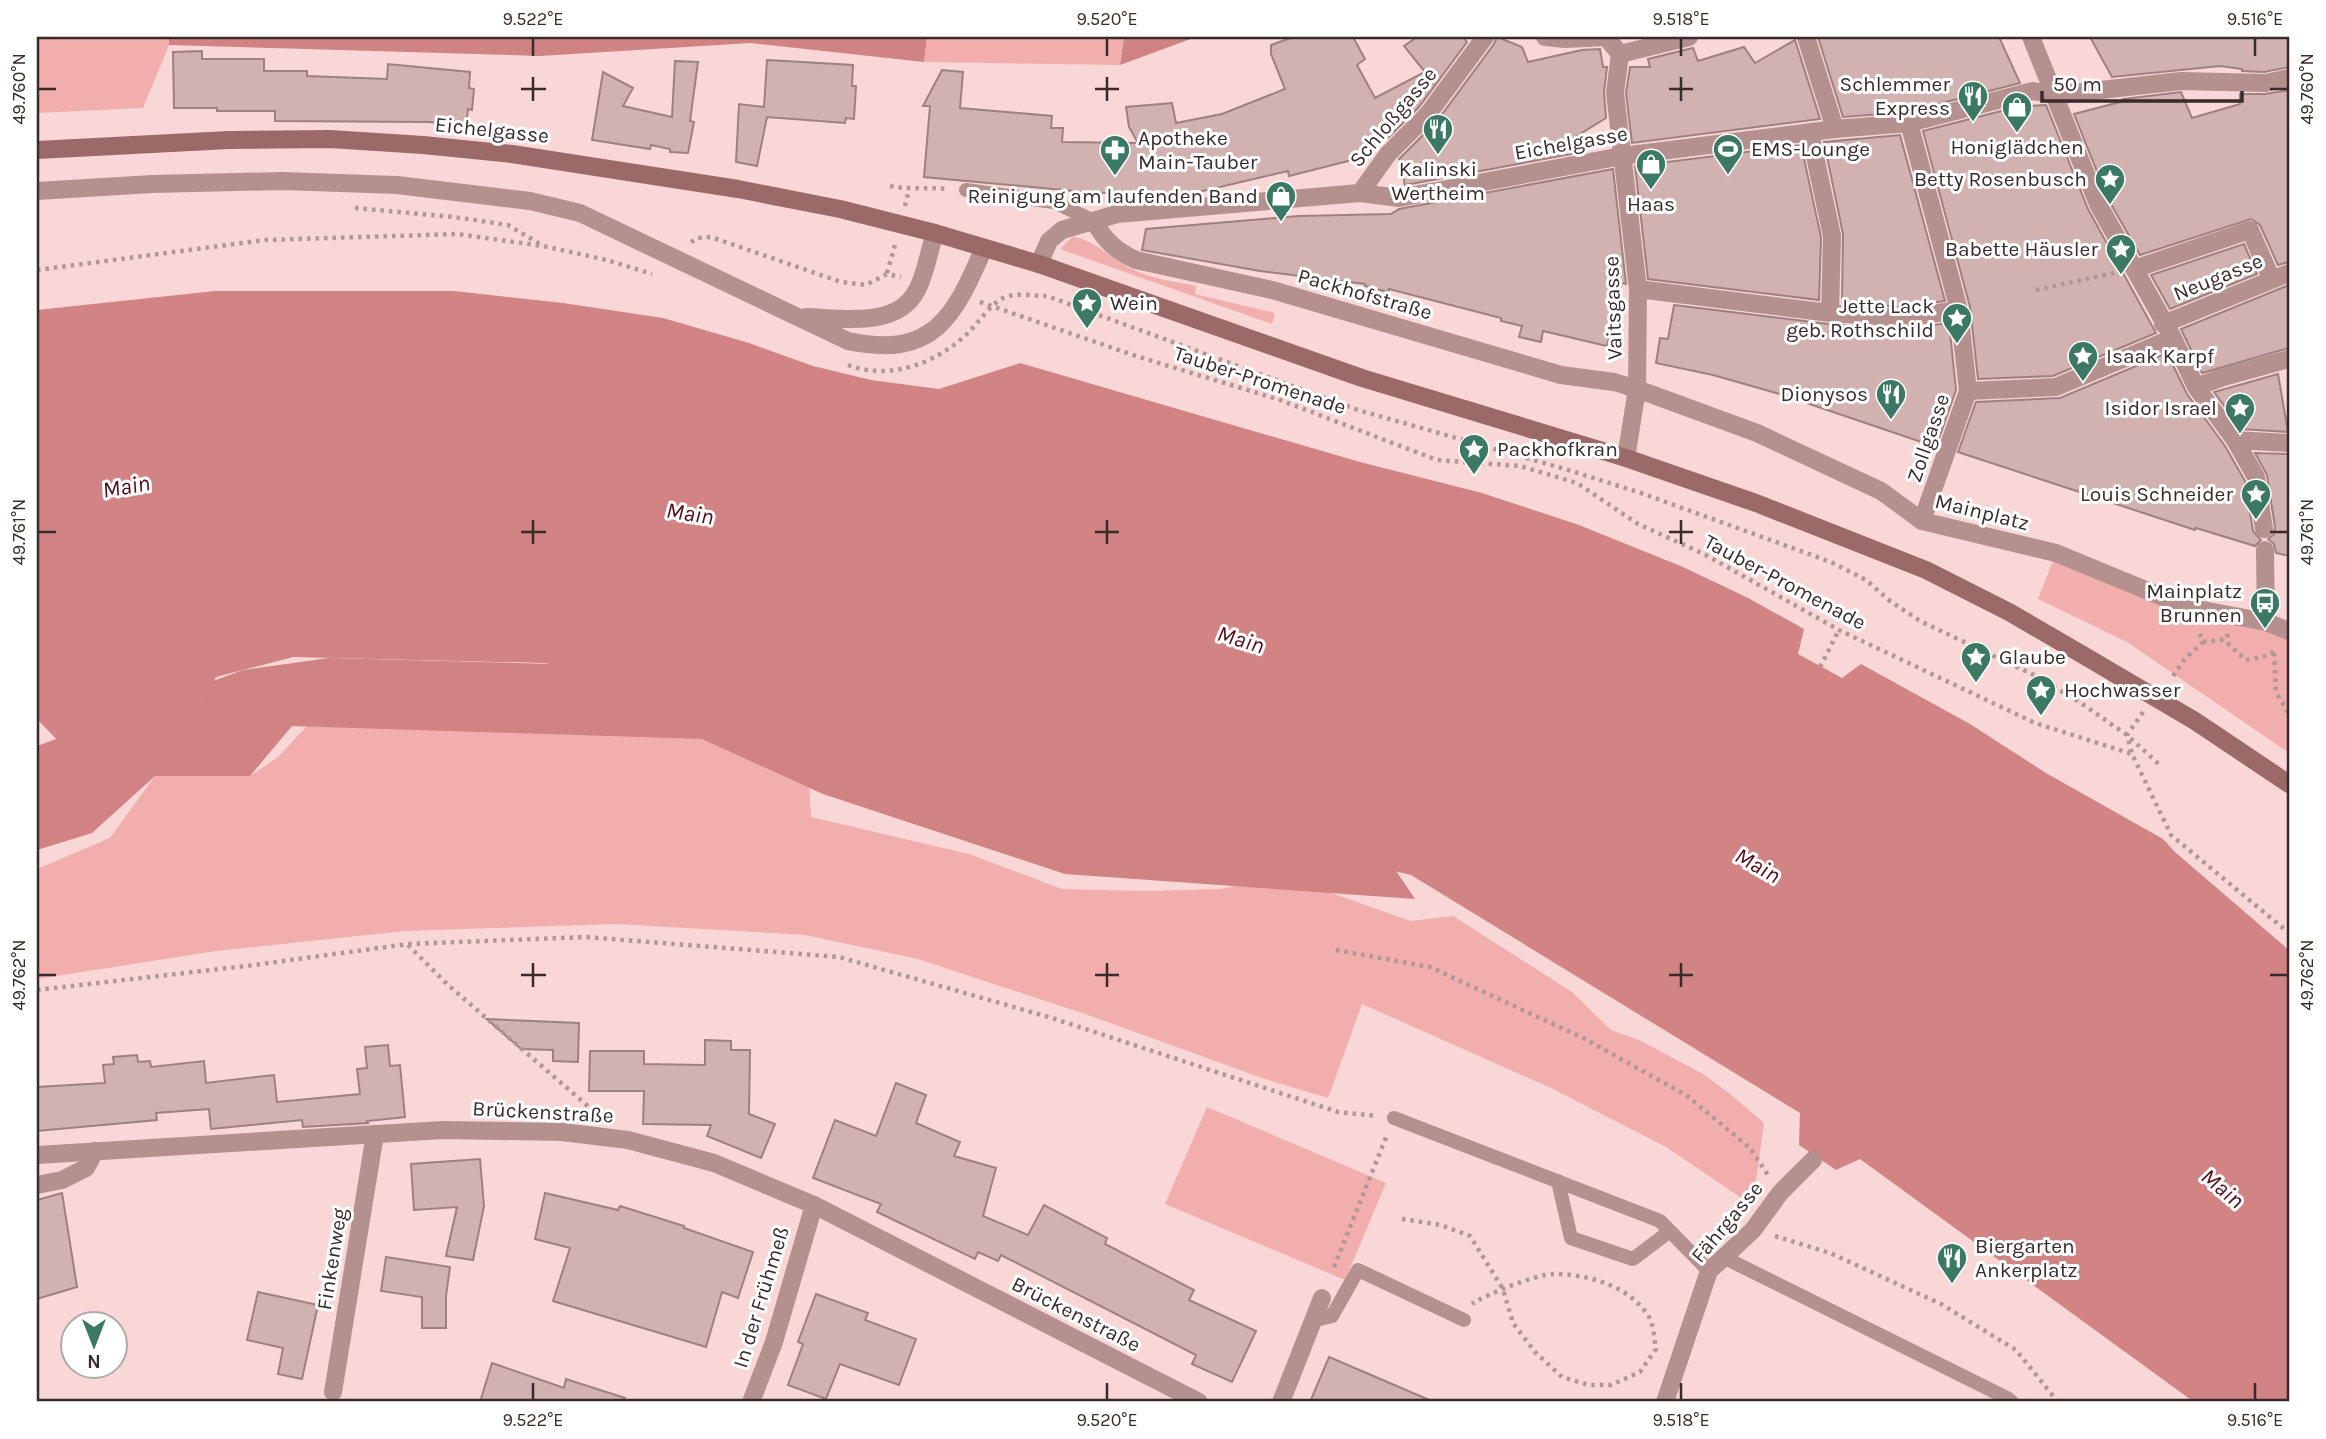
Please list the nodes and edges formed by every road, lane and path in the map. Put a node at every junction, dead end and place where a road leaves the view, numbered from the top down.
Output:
1 (1485, 37) edge
2 (1545, 37) edge
3 (1689, 37) edge
4 (1806, 37) edge
5 (2031, 37) edge
6 (1620, 54) junction
7 (2289, 78) edge
8 (2056, 95) junction
9 (1909, 123) junction
10 (1835, 129) junction
11 (1810, 133) junction
12 (37, 150) edge
13 (1622, 156) junction
14 (890, 186) dead end
15 (966, 190) joint
16 (37, 191) edge
17 (1360, 193) junction
18 (344, 207) dead end
19 (1094, 222) junction
20 (935, 233) junction
21 (543, 246) junction
22 (984, 248) junction
23 (672, 257) junction
24 (1039, 264) junction
25 (2134, 269) junction
26 (37, 270) edge
27 (2289, 273) edge
28 (887, 274) dead end
29 (2272, 279) junction
30 (1638, 289) junction
31 (2036, 290) dead end
32 (1959, 310) junction
33 (1830, 313) junction
34 (801, 317) junction
35 (2168, 331) junction
36 (2289, 359) edge
37 (2196, 387) junction
38 (1637, 389) junction
39 (1968, 391) junction
40 (2235, 440) junction
41 (2289, 443) edge
42 (1626, 458) junction
43 (1922, 521) junction
44 (2264, 529) dead end
45 (2265, 550) dead end
46 (2225, 616) junction
47 (2266, 622) junction
48 (1839, 630) junction
49 (2288, 631) edge
50 (2228, 639) junction
51 (2203, 642) dead end
52 (2195, 649) dead end
53 (2274, 652) junction
54 (1820, 667) dead end
55 (2173, 676) dead end
56 (2144, 711) dead end
57 (2289, 714) edge
58 (2127, 735) junction
59 (2132, 754) junction
60 (2162, 767) dead end
61 (2289, 784) edge
62 (2289, 933) edge
63 (408, 944) junction
64 (1336, 950) dead end
65 (37, 990) edge
66 (576, 1097) dead end
67 (1394, 1118) junction
68 (375, 1133) junction
69 (95, 1151) junction
70 (37, 1155) edge
71 (1813, 1160) dead end
72 (1558, 1181) junction
73 (37, 1185) edge
74 (1780, 1193) junction
75 (814, 1205) junction
76 (1402, 1219) dead end
77 (1753, 1230) junction
78 (1671, 1231) junction
79 (1723, 1257) junction
80 (1710, 1271) junction
81 (1503, 1289) junction
82 (1322, 1298) joint
83 (1459, 1318) joint
84 (1312, 1321) junction
85 (333, 1392) dead end
86 (751, 1402) edge
87 (1199, 1402) edge
88 (1281, 1402) edge
89 (1665, 1402) edge
90 (2012, 1402) edge
91 (2058, 1402) edge

1 - 17 street, Schloßgasse
2 - 6 street
3 - 6 street
4 - 10 street
5 - 8 street
6 - 13 street, Vaitsgasse
7 - 8 street, Eichelgasse
8 - 9 street, Eichelgasse
8 - 25 street
9 - 10 street, Eichelgasse
9 - 32 street, Zollgasse
10 - 11 street, Eichelgasse
11 - 13 street, Eichelgasse
11 - 33 street
12 - 20 main road, Eichelgasse
13 - 17 street, Eichelgasse
13 - 30 street, Vaitsgasse
14 - 15 path
15 - 19 lane
16 - 23 street
17 - 19 street, Eichelgasse
18 - 21 path
19 - 24 street, Eichelgasse
19 - 38 street, Packhofstraße
20 - 22 main road, Eichelgasse
20 - 34 street
21 - 23 path
21 - 26 path
22 - 24 main road, Eichelgasse
22 - 34 street
23 - 28 path
23 - 34 street
24 - 42 main road, Eichelgasse
25 - 29 street
25 - 31 path
25 - 35 street
27 - 29 street, Neugasse
29 - 35 street, Neugasse
30 - 33 street
30 - 38 street, Vaitsgasse
32 - 33 street
32 - 39 street, Zollgasse
35 - 37 street
35 - 39 street, Neugasse
36 - 37 street
37 - 40 street
38 - 42 street, Vaitsgasse
38 - 43 street, Mainplatz
39 - 43 street, Zollgasse
40 - 41 street
40 - 44 street
42 - 61 main road, Eichelgasse
43 - 46 street, Mainplatz
45 - 47 street
46 - 47 street, Mainplatz
46 - 50 path
47 - 49 street, Mainplatz
48 - 54 path
48 - 58 path, Tauber-Promenade
48 - 59 path, Tauber-Promenade
49 - 53 path
50 - 51 path
50 - 53 path
52 - 55 path
53 - 57 path
56 - 58 path
58 - 59 path
58 - 60 path
59 - 62 path
63 - 65 path
63 - 66 path
63 - 67 path
64 - 74 path
67 - 72 lane
67 - 82 path
68 - 69 street, Brückenstraße
68 - 75 street, Brückenstraße
68 - 85 street, Finkenweg
69 - 70 street, Brückenstraße
69 - 73 street
71 - 74 street, Fährgasse
72 - 78 lane
72 - 78 lane
74 - 77 street, Fährgasse
75 - 86 street, In der Frühmeß
75 - 87 street, Brückenstraße
76 - 81 path
77 - 79 street, Fährgasse
77 - 91 path
78 - 80 lane
79 - 80 street, Fährgasse
79 - 90 lane
80 - 89 street, Fährgasse
81 - 81 path
81 - 83 path
82 - 84 street
83 - 84 lane
84 - 88 street

